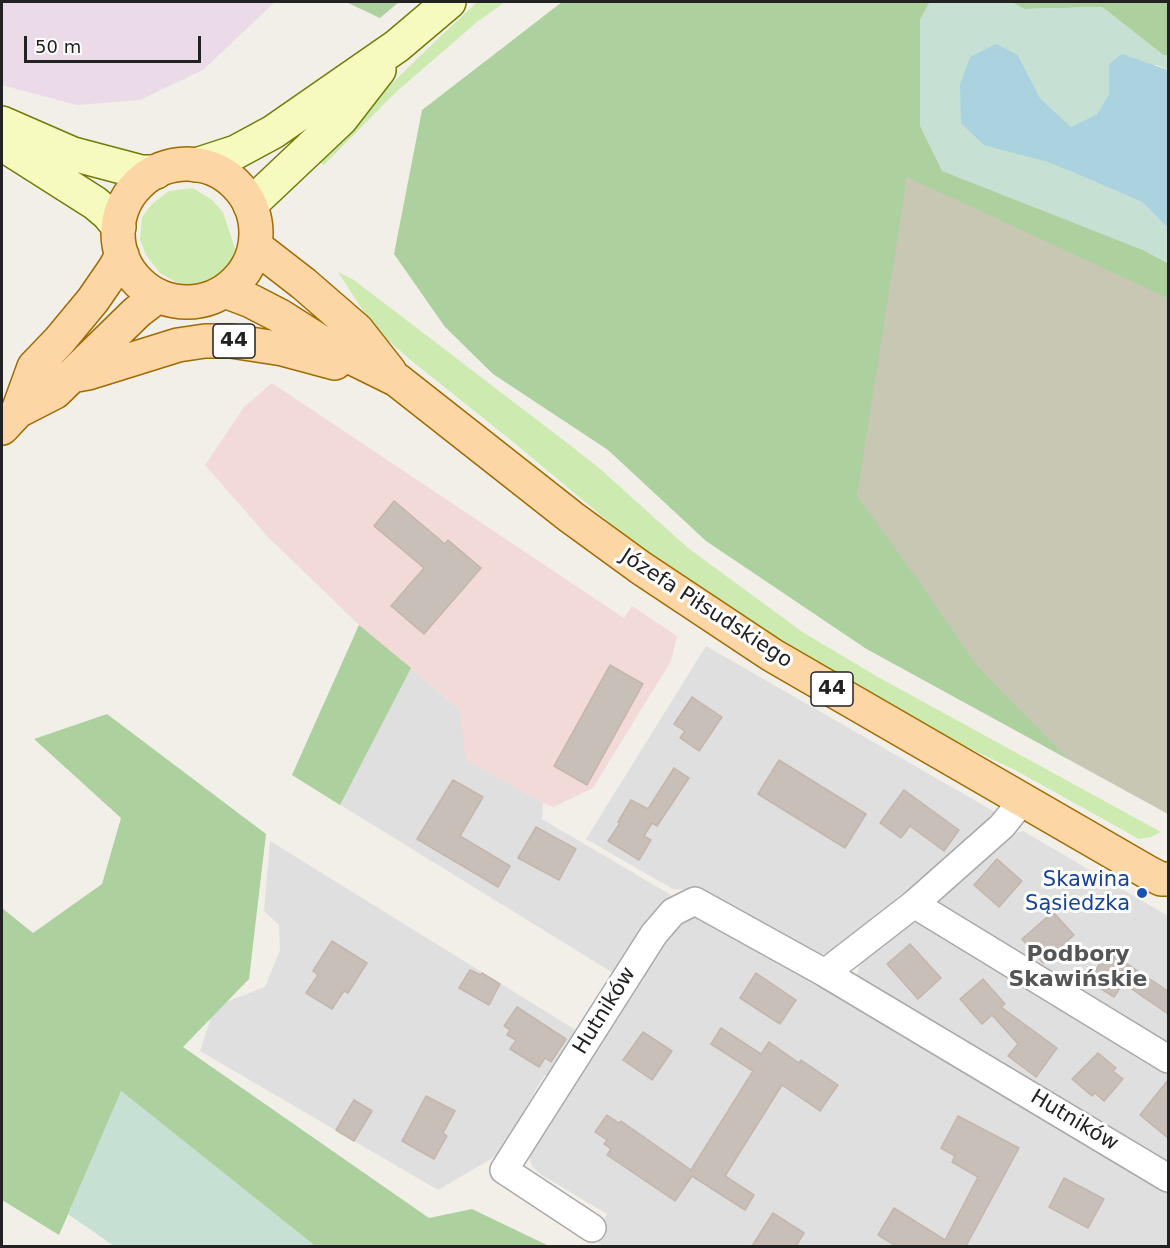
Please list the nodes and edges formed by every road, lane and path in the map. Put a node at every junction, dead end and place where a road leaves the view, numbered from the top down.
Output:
1 (449, 2) edge
2 (397, 46) junction
3 (2, 123) edge
4 (2, 144) edge
5 (196, 165) junction
6 (156, 172) junction
7 (250, 204) junction
8 (120, 241) junction
9 (255, 246) junction
10 (225, 291) junction
11 (158, 296) junction
12 (71, 376) junction
13 (397, 380) junction
14 (10, 420) edge
15 (1023, 800) junction
16 (1166, 883) edge
17 (914, 904) junction
18 (825, 973) junction
19 (1168, 1059) edge
20 (1168, 1178) edge
21 (592, 1228) dead end

1 - 2 main road
2 - 5 main road
2 - 7 main road
3 - 6 main road
4 - 8 main road
5 - 6 main road, 44
5 - 7 main road, 44
6 - 8 main road, 44
7 - 9 main road, 44
8 - 11 main road, 44
8 - 14 main road, 44
9 - 10 main road, 44
9 - 13 main road, Józefa Piłsudskiego / 44
10 - 11 main road, 44
10 - 13 main road, Józefa Piłsudskiego / 44
11 - 12 main road, 44
12 - 13 main road, 44
12 - 14 main road, 44
13 - 15 main road, Józefa Piłsudskiego / 44
15 - 16 main road, Józefa Piłsudskiego / 44
15 - 17 street
17 - 18 street
17 - 19 street
18 - 20 street, Hutników
18 - 21 street, Hutników

